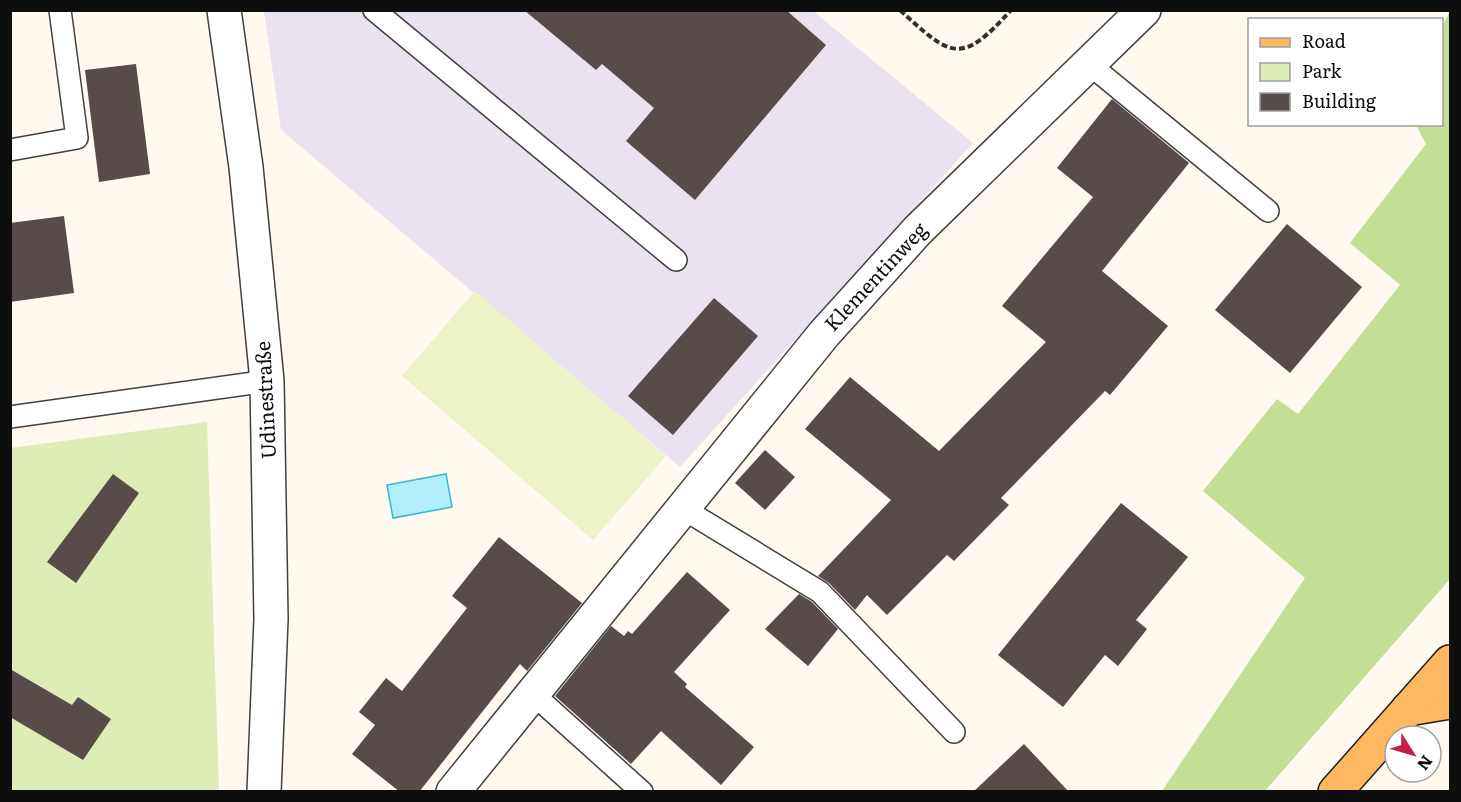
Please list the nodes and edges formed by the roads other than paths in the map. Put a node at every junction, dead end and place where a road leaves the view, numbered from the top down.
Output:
1 (60, 10) edge
2 (225, 10) edge
3 (374, 10) edge
4 (1144, 10) edge
5 (1089, 64) junction
6 (10, 150) edge
7 (1268, 211) dead end
8 (676, 260) dead end
9 (267, 381) junction
10 (10, 417) edge
11 (682, 508) junction
12 (1450, 662) edge
13 (532, 693) junction
14 (1450, 702) edge
15 (1408, 709) junction
16 (954, 732) dead end
17 (264, 792) edge
18 (453, 792) edge
19 (642, 792) edge
20 (1335, 792) edge

1 - 6 lane
2 - 9 street, Udinestraße
3 - 8 lane
4 - 5 street, Klementinweg
5 - 7 lane
5 - 11 street, Klementinweg
9 - 10 lane
9 - 17 street, Udinestraße
11 - 13 street, Klementinweg
11 - 16 lane
12 - 15 main road
13 - 18 street, Klementinweg
13 - 19 lane
14 - 15 main road
15 - 20 main road

